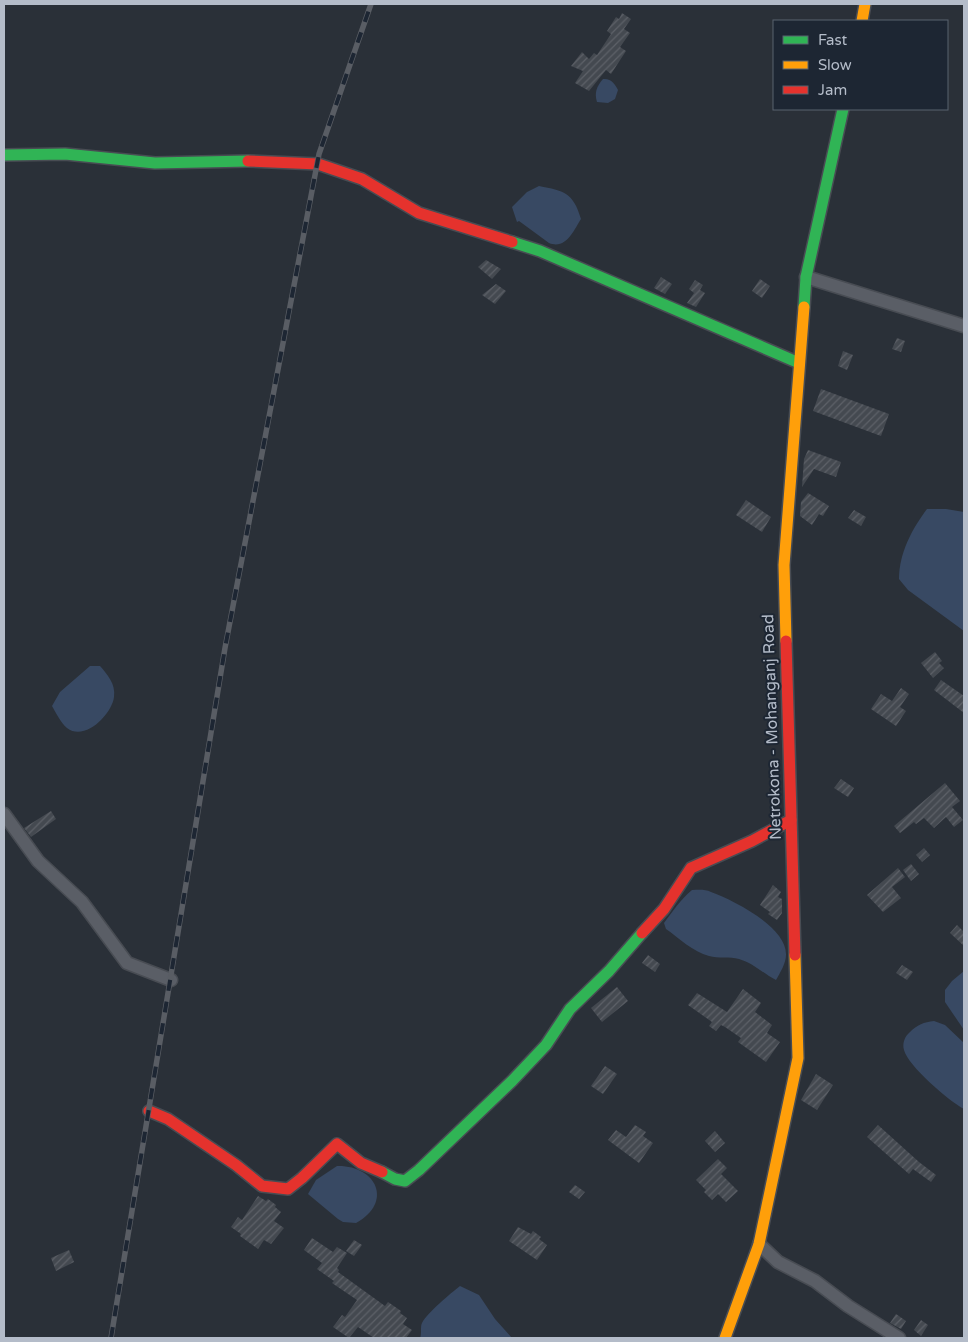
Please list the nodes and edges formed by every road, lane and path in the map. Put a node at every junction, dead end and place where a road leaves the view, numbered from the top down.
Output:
1 (866, 4) edge
2 (862, 20) edge
3 (842, 110) edge
4 (4, 155) edge
5 (806, 277) junction
6 (964, 326) edge
7 (799, 363) junction
8 (4, 814) edge
9 (791, 820) junction
10 (171, 980) dead end
11 (149, 1112) dead end
12 (759, 1244) junction
13 (725, 1338) edge
14 (899, 1338) edge

1 - 2 street
3 - 5 street, Netrokona - Mohanganj Road
4 - 7 street
5 - 6 street
5 - 7 street, Netrokona - Mohanganj Road
7 - 9 street, Netrokona - Mohanganj Road
8 - 10 street
9 - 11 street
9 - 12 street, Netrokona - Mohanganj Road
12 - 13 street, Netrokona - Mohanganj Road
12 - 14 street

